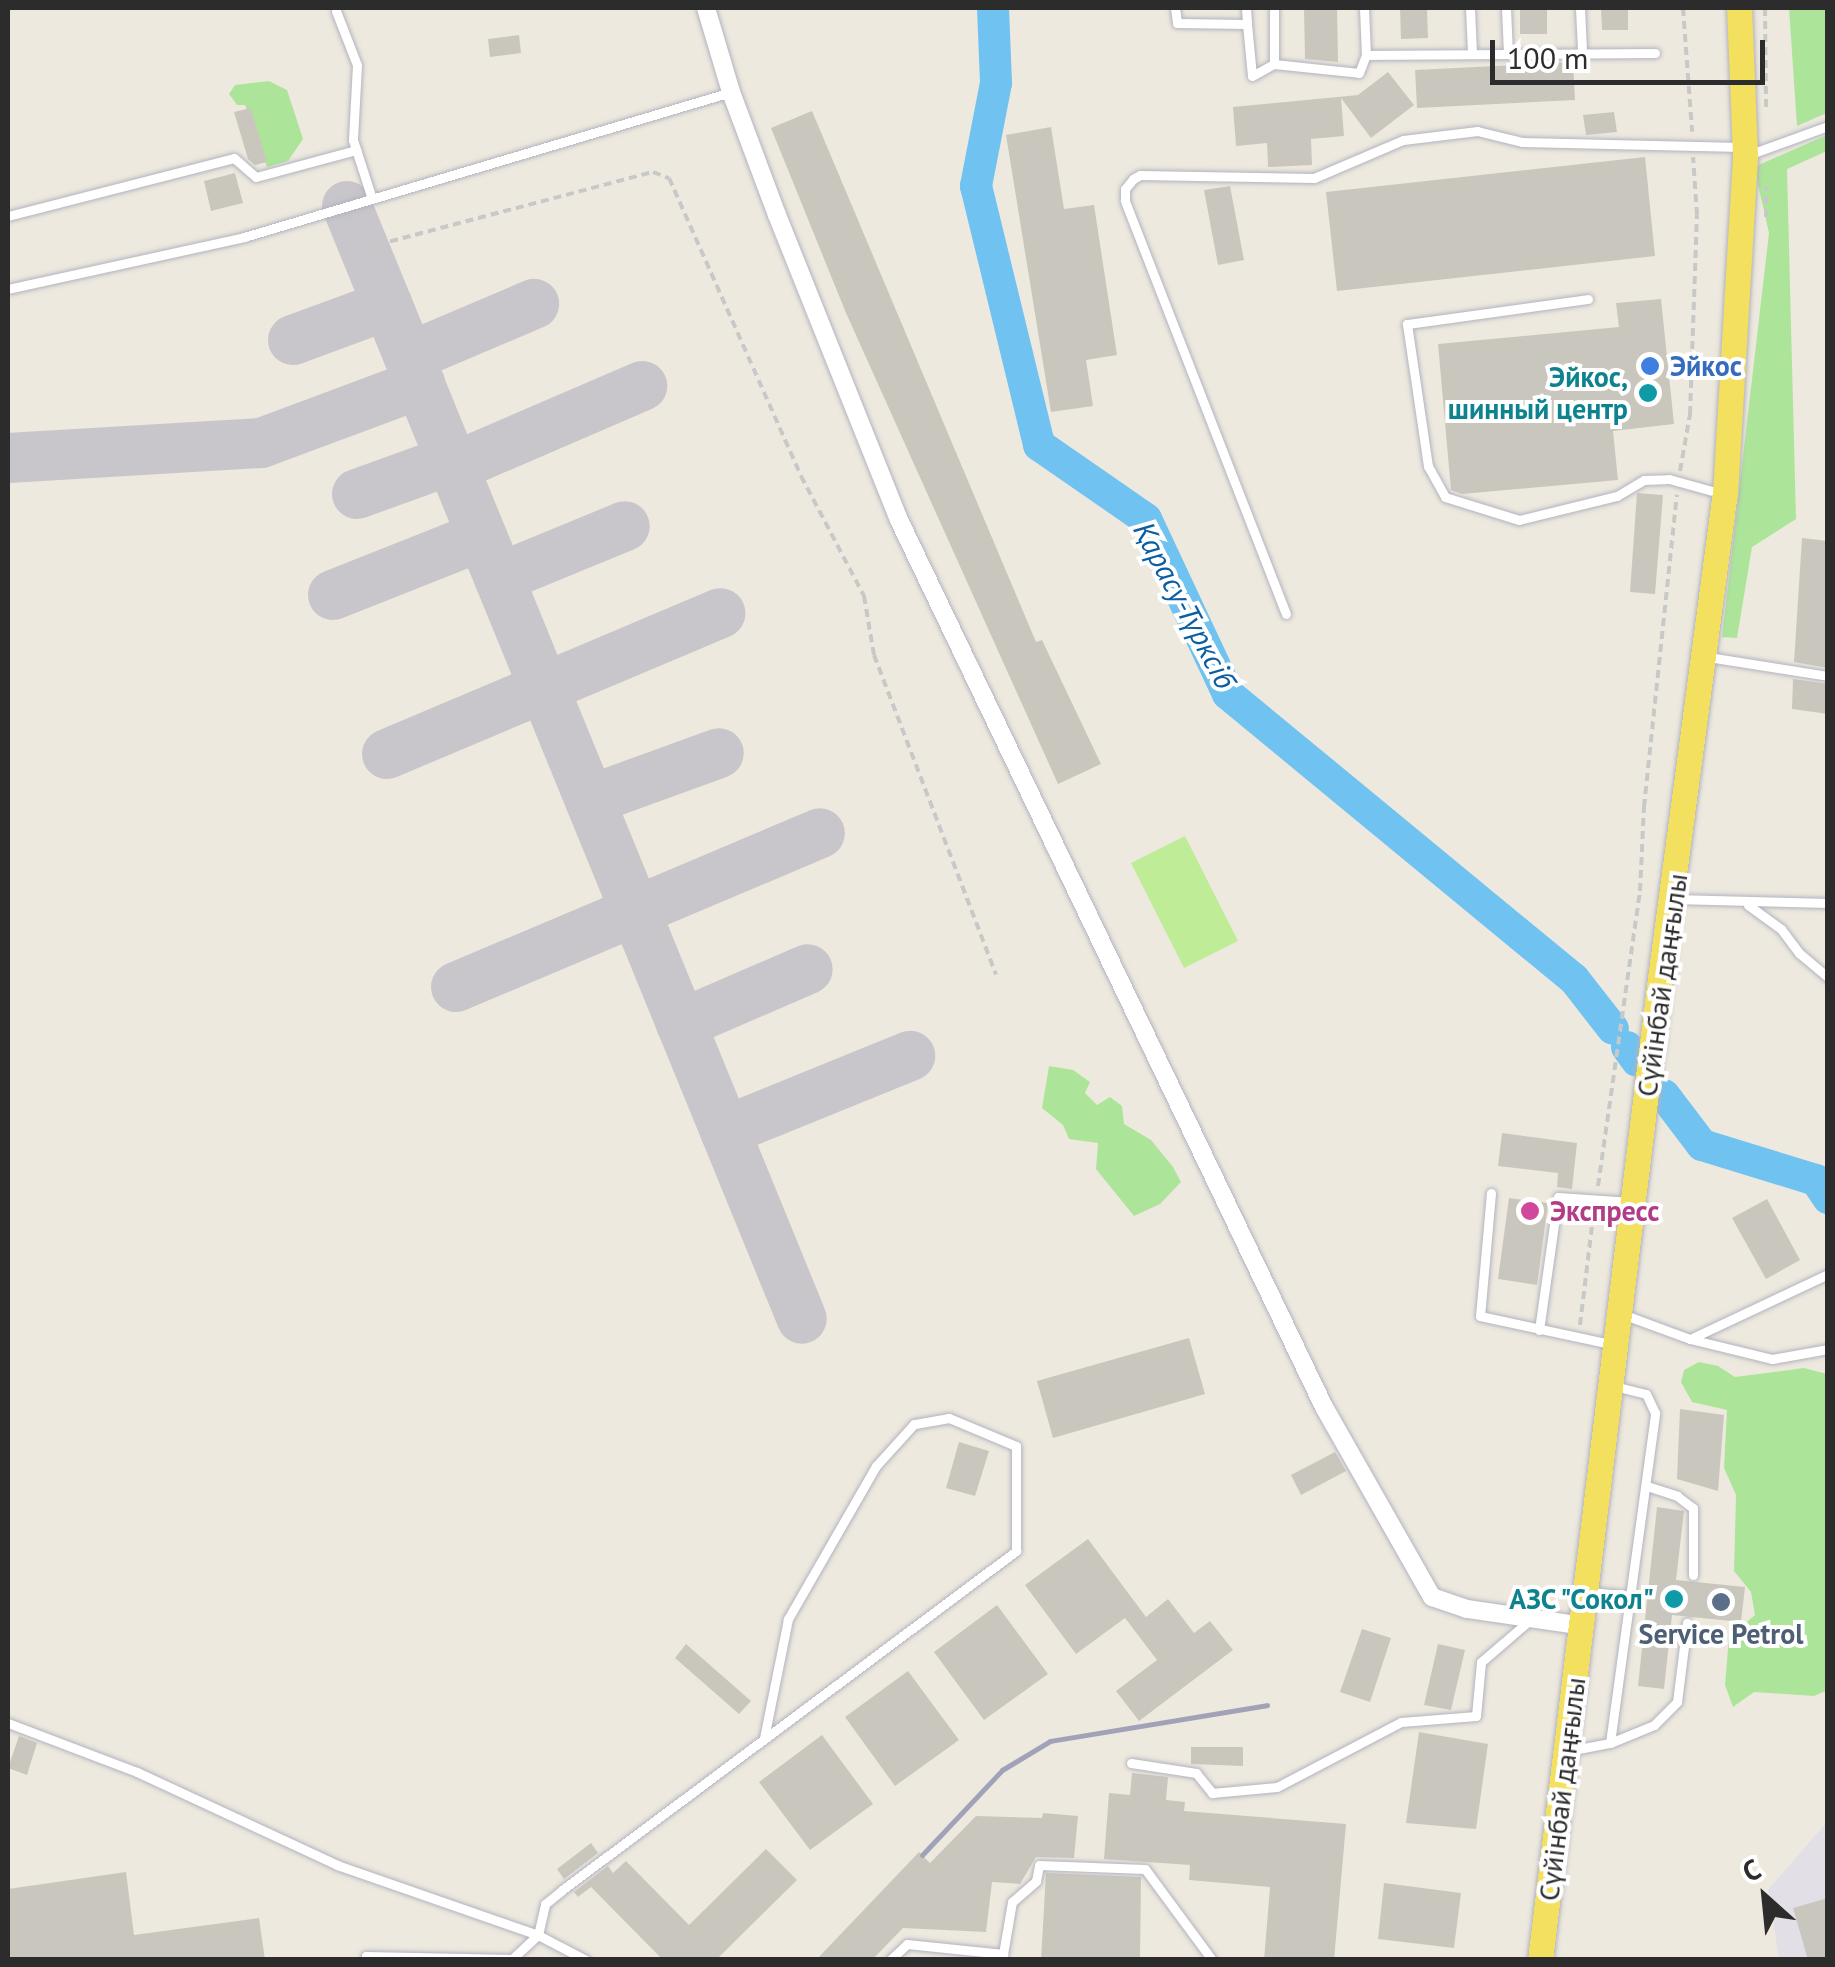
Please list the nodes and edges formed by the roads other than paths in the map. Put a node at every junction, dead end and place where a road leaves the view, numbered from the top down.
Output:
1 (706, 8) edge
2 (1175, 8) edge
3 (1246, 8) edge
4 (1274, 8) edge
5 (1364, 8) edge
6 (1470, 8) edge
7 (1506, 8) edge
8 (1580, 8) edge
9 (1739, 8) edge
10 (336, 10) dead end
11 (1247, 24) junction
12 (1582, 51) junction
13 (1472, 52) junction
14 (1366, 54) junction
15 (1508, 54) junction
16 (1654, 54) dead end
17 (1274, 64) junction
18 (731, 92) junction
19 (1828, 126) edge
20 (356, 150) junction
21 (1745, 151) junction
22 (372, 198) junction
23 (8, 216) edge
24 (8, 289) edge
25 (1588, 300) dead end
26 (1725, 494) junction
27 (1286, 614) dead end
28 (1705, 656) junction
29 (1828, 676) edge
30 (1674, 899) junction
31 (1746, 904) junction
32 (1828, 904) edge
33 (1828, 977) edge
34 (1491, 1193) dead end
35 (1634, 1202) junction
36 (1828, 1274) edge
37 (1622, 1314) junction
38 (1539, 1330) junction
39 (1690, 1340) junction
40 (1618, 1346) junction
41 (1828, 1350) edge
42 (1612, 1386) junction
43 (1647, 1486) junction
44 (1693, 1575) dead end
45 (1588, 1591) junction
46 (1632, 1596) junction
47 (1532, 1618) junction
48 (1687, 1623) dead end
49 (1583, 1626) junction
50 (8, 1723) edge
51 (764, 1738) junction
52 (1610, 1744) junction
53 (1565, 1751) junction
54 (1131, 1763) dead end
55 (538, 1935) junction
56 (366, 1960) edge
57 (586, 1960) edge
58 (890, 1960) edge
59 (1212, 1960) edge
60 (1540, 1960) edge

1 - 18 street
2 - 11 lane
3 - 11 lane
4 - 17 lane
5 - 14 lane
6 - 13 lane
7 - 15 lane
8 - 12 lane
9 - 21 main road, Сүйінбай даңғылы
10 - 20 lane
11 - 17 lane
12 - 15 lane
12 - 16 lane
13 - 14 lane
13 - 15 lane
14 - 17 lane
18 - 22 lane
18 - 47 street
19 - 21 lane
20 - 22 lane
20 - 23 lane
21 - 26 main road, Сүйінбай даңғылы
21 - 27 lane
22 - 24 lane
25 - 26 lane
26 - 28 main road, Сүйінбай даңғылы
28 - 29 lane
28 - 30 main road, Сүйінбай даңғылы
30 - 31 lane
30 - 35 main road, Сүйінбай даңғылы
31 - 32 lane
31 - 33 lane
34 - 38 lane
35 - 37 main road, Сүйінбай даңғылы
35 - 38 lane
36 - 39 lane
37 - 39 lane
37 - 40 main road, Сүйінбай даңғылы
38 - 40 lane
39 - 41 lane
40 - 42 main road, Сүйінбай даңғылы
42 - 43 lane
42 - 45 main road, Сүйінбай даңғылы
43 - 44 lane
43 - 46 lane
45 - 46 lane
45 - 49 main road, Сүйінбай даңғылы
46 - 52 lane
47 - 49 street
47 - 54 lane
48 - 52 lane
49 - 53 main road, Сүйінбай даңғылы
50 - 55 lane
51 - 51 lane
51 - 55 lane
52 - 53 lane
53 - 60 main road, Сүйінбай даңғылы
55 - 56 lane
55 - 57 lane
58 - 59 lane

